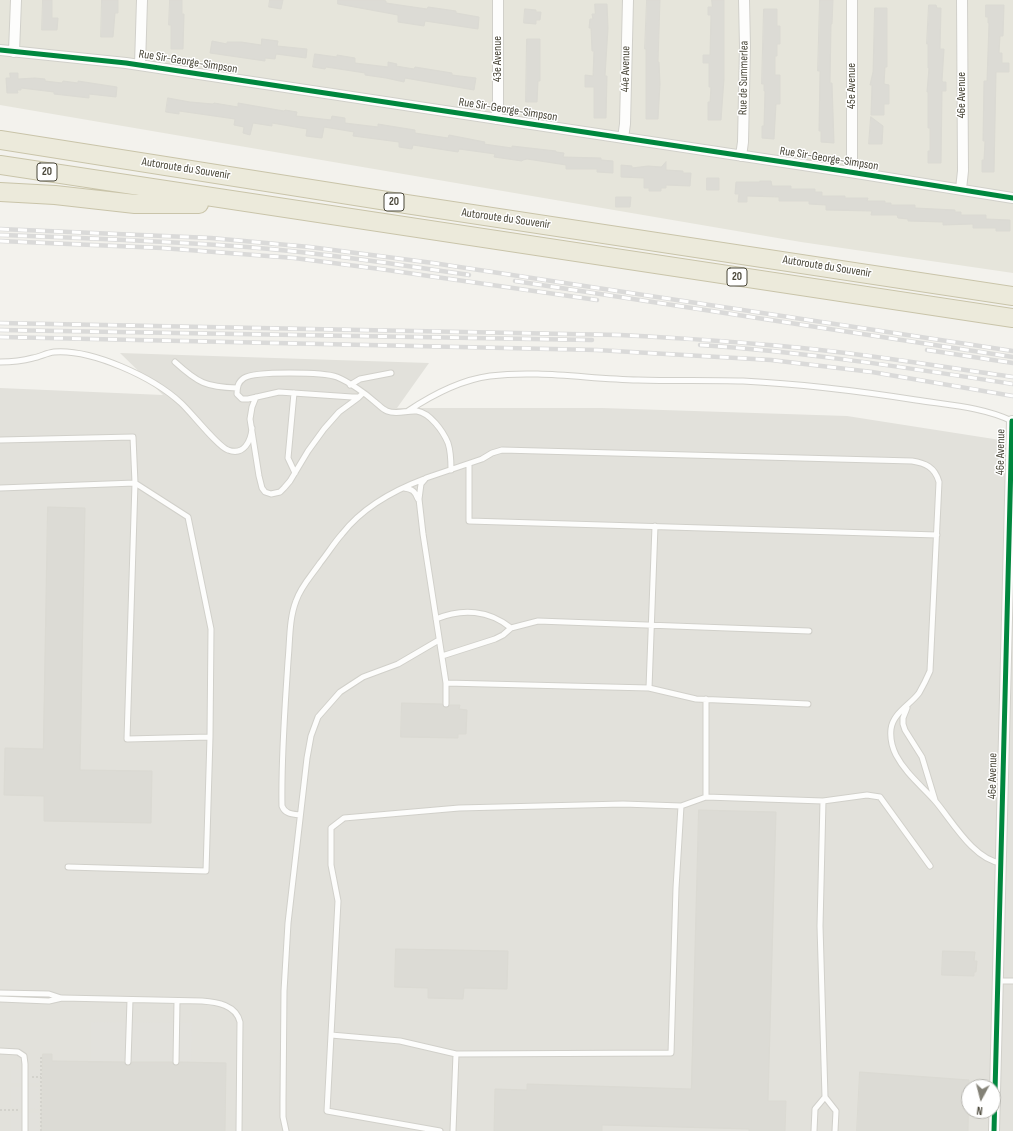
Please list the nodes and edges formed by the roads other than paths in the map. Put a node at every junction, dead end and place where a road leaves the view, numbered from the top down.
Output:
1 (16, 0) edge
2 (142, 0) edge
3 (498, 0) edge
4 (628, 0) edge
5 (744, 0) edge
6 (852, 0) edge
7 (962, 0) edge
8 (0, 50) edge
9 (14, 52) junction
10 (140, 65) junction
11 (496, 119) junction
12 (623, 138) junction
13 (0, 140) edge
14 (741, 156) junction
15 (0, 165) edge
16 (850, 172) junction
17 (961, 189) junction
18 (0, 192) edge
19 (1013, 198) edge
20 (262, 205) junction
21 (1013, 296) edge
22 (1013, 318) edge
23 (0, 362) edge
24 (175, 362) dead end
25 (391, 373) dead end
26 (350, 385) junction
27 (237, 388) junction
28 (294, 393) junction
29 (361, 395) junction
30 (256, 397) junction
31 (408, 411) junction
32 (1013, 421) edge
33 (252, 428) junction
34 (0, 440) edge
35 (469, 464) junction
36 (451, 470) junction
37 (294, 473) junction
38 (426, 478) junction
39 (135, 483) junction
40 (0, 488) edge
41 (401, 488) junction
42 (419, 499) junction
43 (655, 526) junction
44 (937, 535) junction
45 (436, 619) junction
46 (651, 624) junction
47 (510, 628) junction
48 (809, 631) dead end
49 (439, 640) junction
50 (442, 656) junction
51 (446, 683) junction
52 (649, 688) junction
53 (706, 699) junction
54 (446, 704) dead end
55 (808, 704) dead end
56 (909, 704) junction
57 (210, 738) junction
58 (706, 797) junction
59 (823, 801) junction
60 (936, 801) junction
61 (681, 806) junction
62 (300, 815) junction
63 (1001, 863) junction
64 (930, 866) dead end
65 (68, 867) dead end
66 (998, 981) junction
67 (1013, 981) edge
68 (0, 993) edge
69 (62, 998) junction
70 (0, 999) edge
71 (130, 1000) junction
72 (177, 1001) junction
73 (331, 1035) junction
74 (0, 1051) edge
75 (456, 1054) junction
76 (128, 1062) dead end
77 (176, 1062) dead end
78 (825, 1098) junction
79 (25, 1131) edge
80 (238, 1131) edge
81 (286, 1131) edge
82 (440, 1131) edge
83 (453, 1131) edge
84 (814, 1131) edge
85 (835, 1131) edge
86 (994, 1131) edge

1 - 9 street
2 - 10 street
3 - 11 street, 43e Avenue
4 - 12 street, 44e Avenue
5 - 14 street, Rue de Summerlea
6 - 16 street, 45e Avenue
7 - 17 street, 46e Avenue
8 - 9 street, Rue Sir-George-Simpson
9 - 10 street, Rue Sir-George-Simpson
10 - 11 street, Rue Sir-George-Simpson
11 - 12 street, Rue Sir-George-Simpson
12 - 14 street, Rue Sir-George-Simpson
13 - 21 highway, Autoroute du Souvenir / 20
14 - 16 street, Rue Sir-George-Simpson
15 - 20 highway, Autoroute du Souvenir / 20
16 - 17 street, Rue Sir-George-Simpson
17 - 19 street, Rue Sir-George-Simpson
18 - 20 highway
20 - 22 highway, Autoroute du Souvenir / 20
23 - 33 lane
24 - 27 lane
25 - 26 lane
26 - 27 lane
26 - 29 lane
27 - 30 lane
28 - 29 lane
28 - 30 lane
28 - 37 lane
29 - 31 lane
29 - 37 lane
30 - 33 lane
31 - 32 lane
31 - 36 lane
32 - 63 street, 46e Avenue
33 - 37 lane
34 - 39 lane
35 - 36 lane
35 - 43 lane
35 - 44 lane
36 - 38 lane
38 - 41 lane
38 - 42 lane
39 - 40 lane
39 - 57 lane
39 - 57 lane
41 - 42 lane
41 - 62 lane
42 - 45 lane
43 - 44 lane
43 - 46 lane
44 - 56 lane
45 - 47 lane
45 - 49 lane
46 - 47 lane
46 - 48 lane
46 - 52 lane
47 - 50 lane
49 - 50 lane
49 - 62 lane
50 - 51 lane
51 - 52 lane
51 - 54 lane
52 - 53 lane
53 - 55 lane
53 - 58 lane
56 - 60 lane
56 - 60 lane
57 - 65 lane
58 - 59 lane
58 - 61 lane
59 - 64 lane
59 - 78 lane
60 - 63 lane
61 - 73 lane
61 - 75 lane
62 - 81 lane
63 - 66 street, 46e Avenue
66 - 67 lane
66 - 86 street, 46e Avenue
68 - 69 lane
69 - 70 lane
69 - 71 lane
71 - 72 lane
71 - 76 lane
72 - 77 lane
72 - 80 lane
73 - 75 lane
73 - 82 lane
74 - 79 lane
75 - 83 lane
78 - 84 lane
78 - 85 lane

